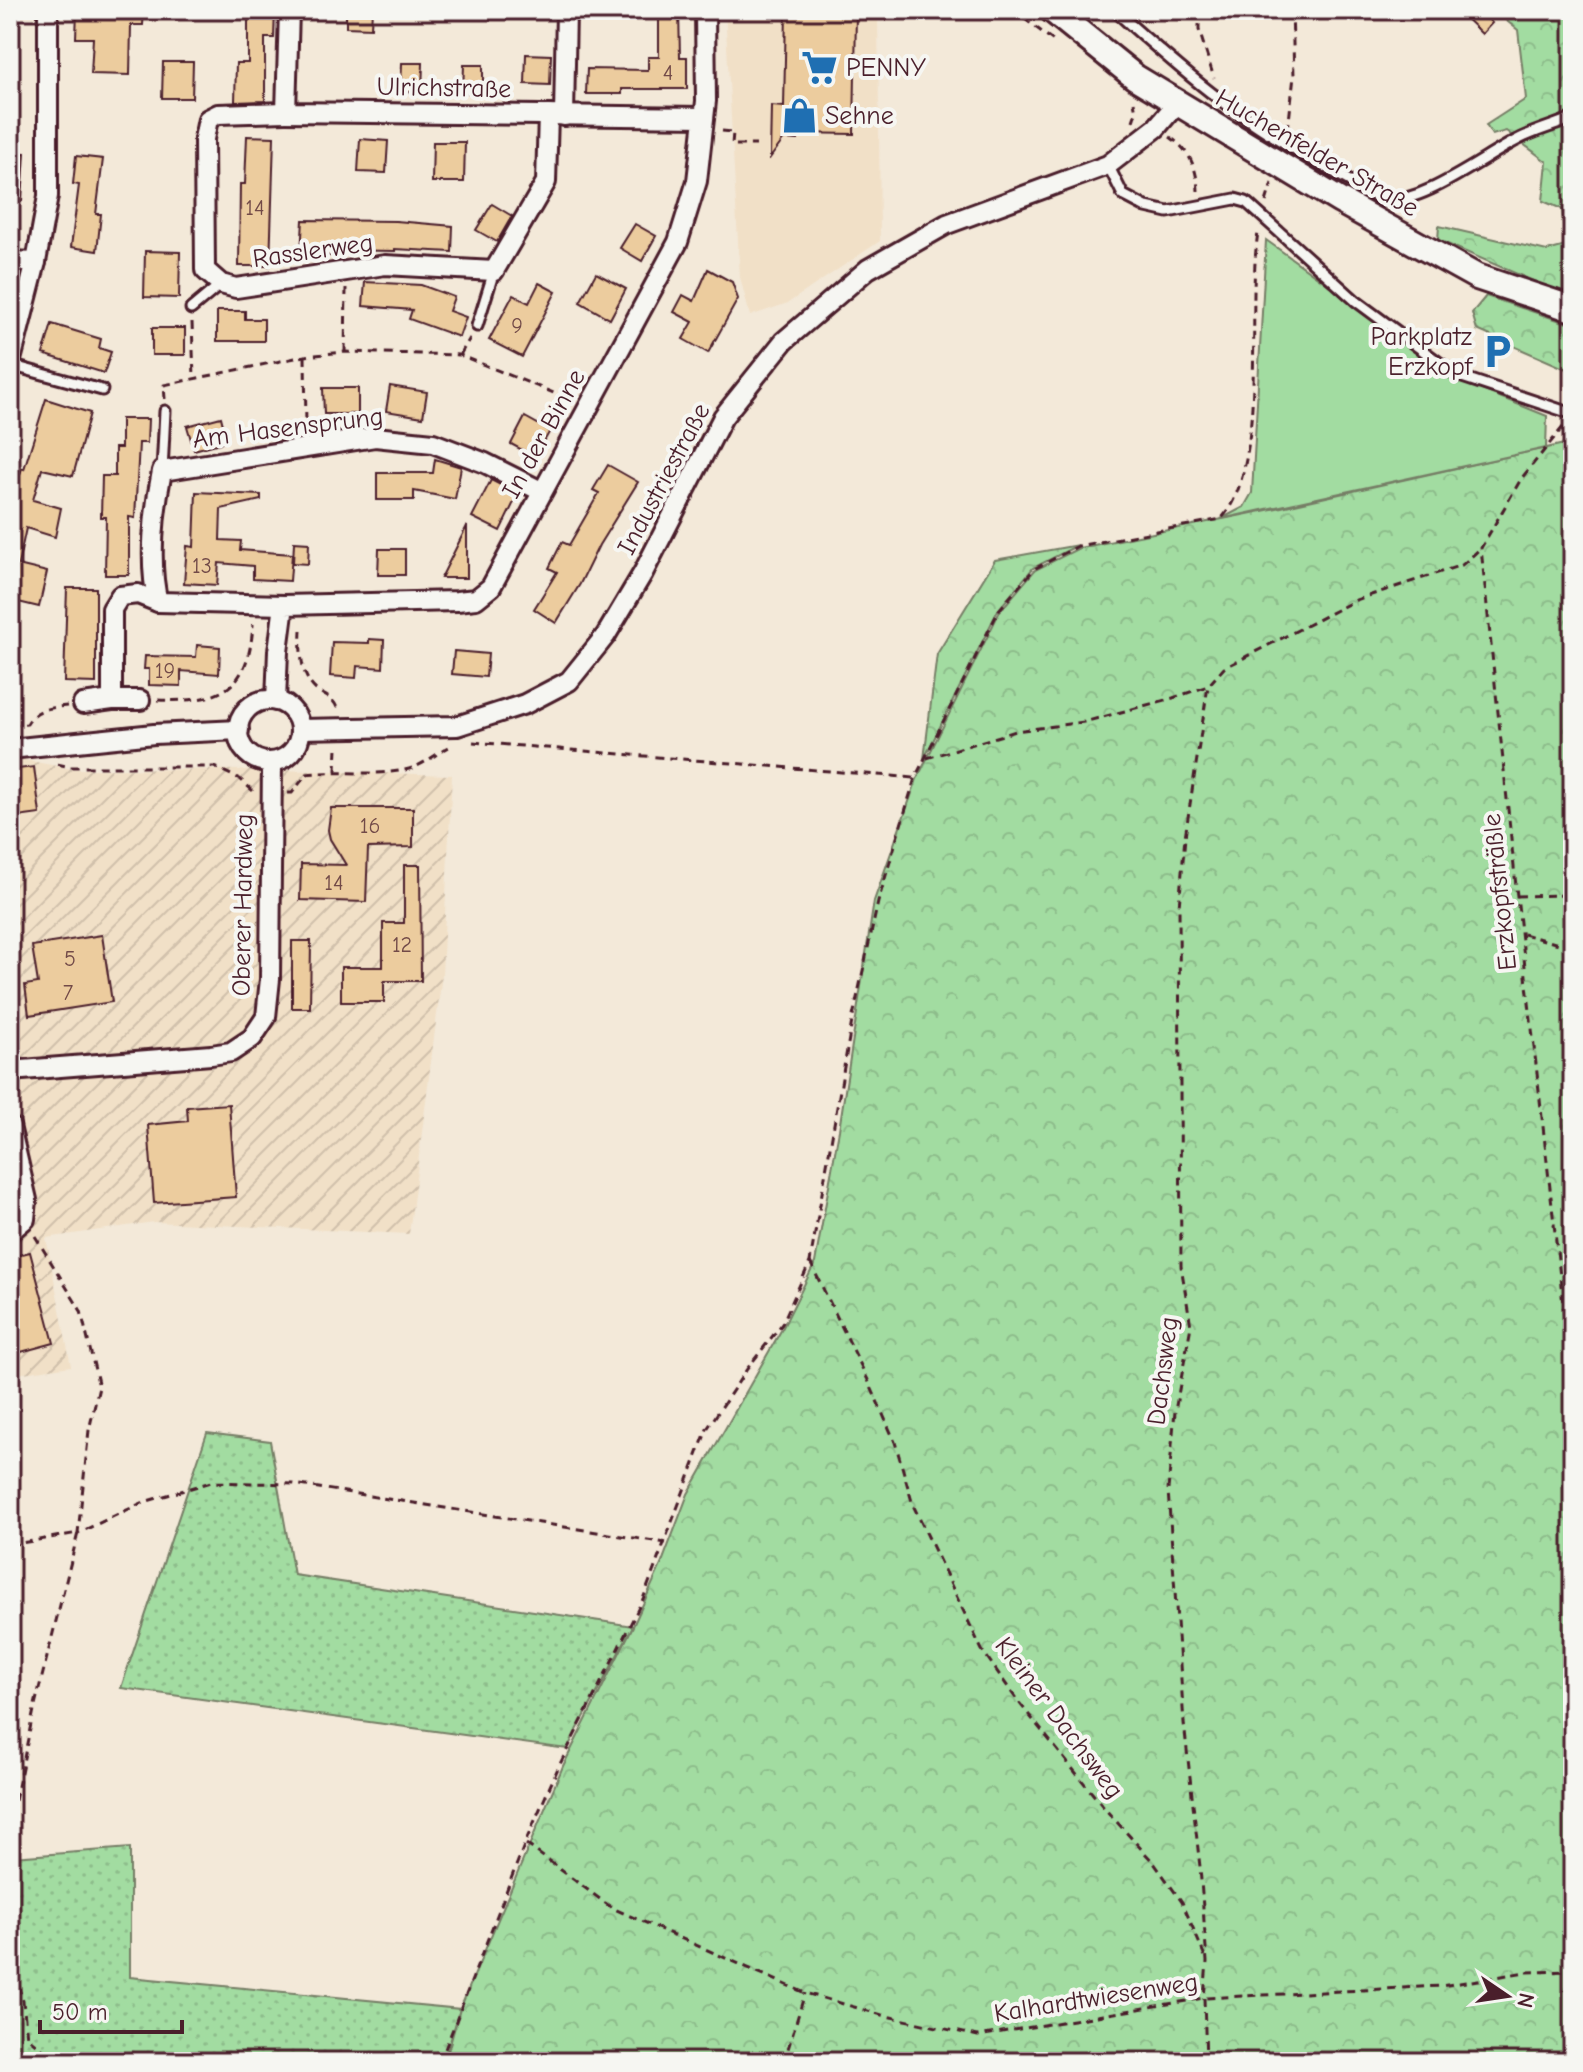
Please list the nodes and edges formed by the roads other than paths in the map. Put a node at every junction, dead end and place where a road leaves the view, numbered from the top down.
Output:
1 (48, 10) edge
2 (289, 10) edge
3 (566, 10) edge
4 (705, 10) edge
5 (1052, 10) edge
6 (1114, 10) edge
7 (1177, 103) junction
8 (286, 112) junction
9 (556, 115) junction
10 (1573, 118) edge
11 (703, 123) junction
12 (1108, 165) junction
13 (10, 261) edge
14 (36, 262) junction
15 (494, 271) junction
16 (221, 284) junction
17 (191, 309) road end
18 (1573, 309) edge
19 (477, 326) road end
20 (10, 365) edge
21 (102, 390) dead end
22 (165, 411) dead end
23 (1571, 414) edge
24 (162, 471) junction
25 (541, 491) junction
26 (158, 602) junction
27 (284, 605) junction
28 (112, 700) junction
29 (140, 700) road end
30 (276, 701) junction
31 (83, 704) road end
32 (300, 729) junction
33 (239, 730) junction
34 (10, 749) edge
35 (272, 762) junction
36 (10, 1071) edge
37 (10, 1126) edge
38 (10, 1232) edge

1 - 14 street
2 - 8 street
3 - 9 street
4 - 11 street, In der Binne
5 - 7 main road, Huchenfelder Straße
6 - 10 lane
7 - 12 street, Industriestraße
7 - 18 main road, Huchenfelder Straße
8 - 9 street, Ulrichstraße
8 - 16 street, Rasslerweg
9 - 11 street, Ulrichstraße
9 - 15 street
11 - 25 street, In der Binne
12 - 23 lane
12 - 32 street, Industriestraße
13 - 14 street
14 - 20 street
15 - 16 street, Rasslerweg
15 - 19 lane
16 - 17 lane
20 - 21 lane
22 - 24 lane
24 - 25 street, Am Hasensprung
24 - 26 street, Am Hasensprung
25 - 27 street, In der Binne
26 - 27 street
26 - 28 street
27 - 30 street
28 - 29 street
28 - 31 street
30 - 32 street
30 - 33 street
32 - 35 street
33 - 34 street
33 - 35 street
35 - 36 street, Oberer Hardweg
37 - 38 street

